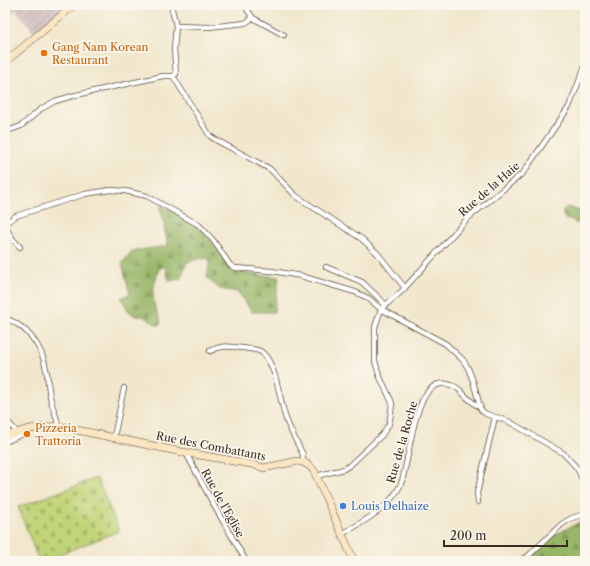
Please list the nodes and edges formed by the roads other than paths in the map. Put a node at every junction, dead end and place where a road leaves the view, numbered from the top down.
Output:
1 (74, 5) edge
2 (171, 5) edge
3 (244, 5) edge
4 (253, 18) junction
5 (176, 26) junction
6 (284, 35) dead end
7 (5, 62) edge
8 (585, 66) edge
9 (173, 76) junction
10 (5, 132) edge
11 (5, 224) edge
12 (11, 237) junction
13 (5, 238) edge
14 (20, 247) dead end
15 (326, 267) dead end
16 (405, 288) junction
17 (385, 305) junction
18 (381, 309) junction
19 (5, 318) edge
20 (210, 351) dead end
21 (124, 388) dead end
22 (480, 407) junction
23 (495, 417) junction
24 (5, 419) edge
25 (58, 426) junction
26 (21, 431) junction
27 (5, 436) edge
28 (114, 437) junction
29 (5, 442) edge
30 (186, 452) junction
31 (303, 462) junction
32 (316, 476) junction
33 (585, 485) edge
34 (478, 502) dead end
35 (585, 514) edge
36 (342, 534) junction
37 (246, 561) edge
38 (354, 561) edge
39 (522, 561) edge

1 - 7 street
2 - 5 street
3 - 4 street
4 - 5 street
4 - 6 street
5 - 9 street
8 - 16 street, Rue de la Haie
9 - 10 street
9 - 16 street
11 - 12 street
11 - 18 street
12 - 13 street
12 - 14 street
15 - 17 street
16 - 17 street, Rue de la Haie
17 - 18 street, Rue de la Haie
18 - 22 street
18 - 32 street
19 - 25 street
20 - 31 street
21 - 28 street
22 - 23 street
22 - 36 street, Rue de la Roche
23 - 33 street
23 - 34 street
24 - 26 street
25 - 26 street, Rue des Combattants
25 - 28 street, Rue des Combattants
26 - 27 street, Rue des Combattants
26 - 29 street
28 - 30 street, Rue des Combattants
30 - 31 street, Rue des Combattants
30 - 37 street, Rue de l'Eglise
31 - 32 street
32 - 36 street
35 - 39 street
36 - 38 street

